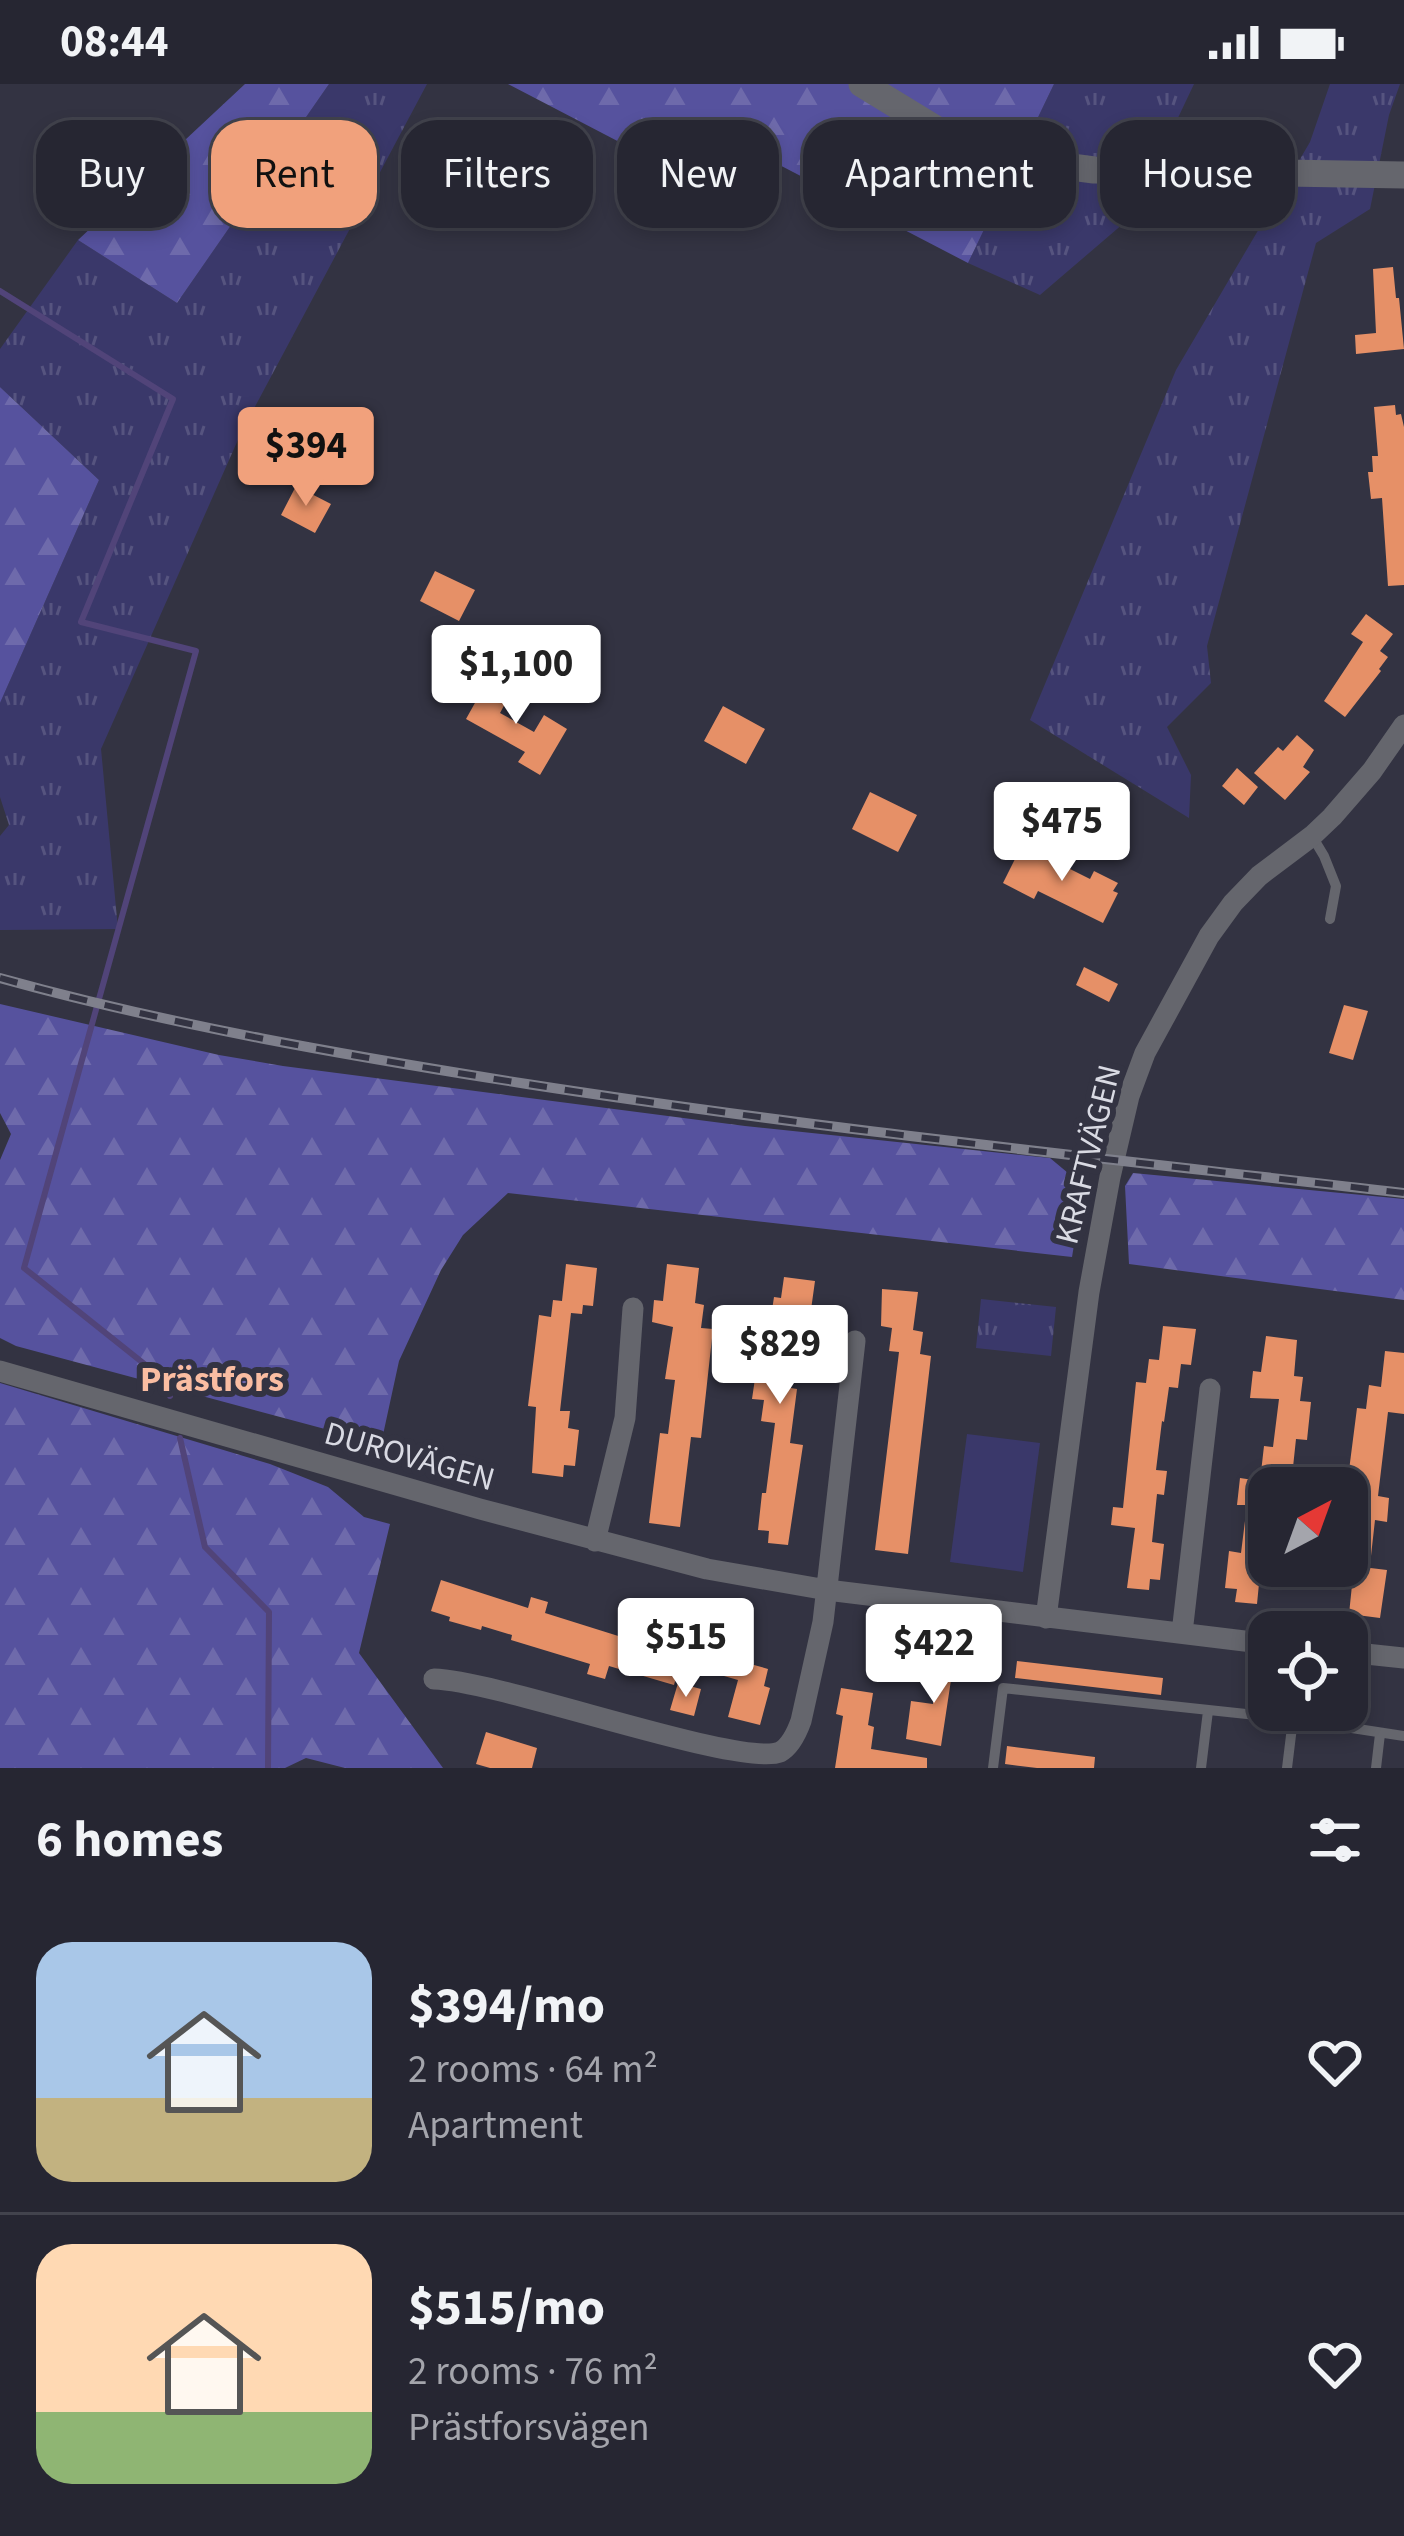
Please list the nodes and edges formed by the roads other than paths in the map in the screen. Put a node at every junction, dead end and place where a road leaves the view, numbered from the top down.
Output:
1 (862, 84) edge
2 (1404, 175) edge
3 (1404, 725) edge
4 (1312, 836) junction
5 (1330, 919) dead end
6 (633, 1308) dead end
7 (855, 1341) dead end
8 (0, 1372) edge
9 (1210, 1389) dead end
10 (595, 1541) junction
11 (827, 1590) junction
12 (1046, 1618) junction
13 (1182, 1633) junction
14 (1248, 1641) edge
15 (1368, 1653) edge
16 (1404, 1656) edge
17 (434, 1679) dead end
18 (1208, 1711) junction
19 (1248, 1715) edge
20 (1292, 1731) edge
21 (1363, 1731) edge
22 (1380, 1734) junction
23 (1404, 1736) edge
24 (993, 1768) edge
25 (1202, 1768) edge
26 (1287, 1768) edge
27 (1376, 1768) edge

1 - 2 street
3 - 4 street, KRAFTVÄGEN
4 - 5 lane
4 - 12 street, KRAFTVÄGEN
6 - 10 street
7 - 11 street
8 - 10 street, DUROVÄGEN
9 - 13 street
10 - 11 street, DUROVÄGEN
11 - 12 street, DUROVÄGEN
11 - 17 street
12 - 13 street, DUROVÄGEN
13 - 14 street, DUROVÄGEN
15 - 16 street
18 - 19 lane
18 - 24 lane
18 - 25 lane
20 - 26 lane
21 - 22 lane
22 - 23 lane
22 - 27 lane

